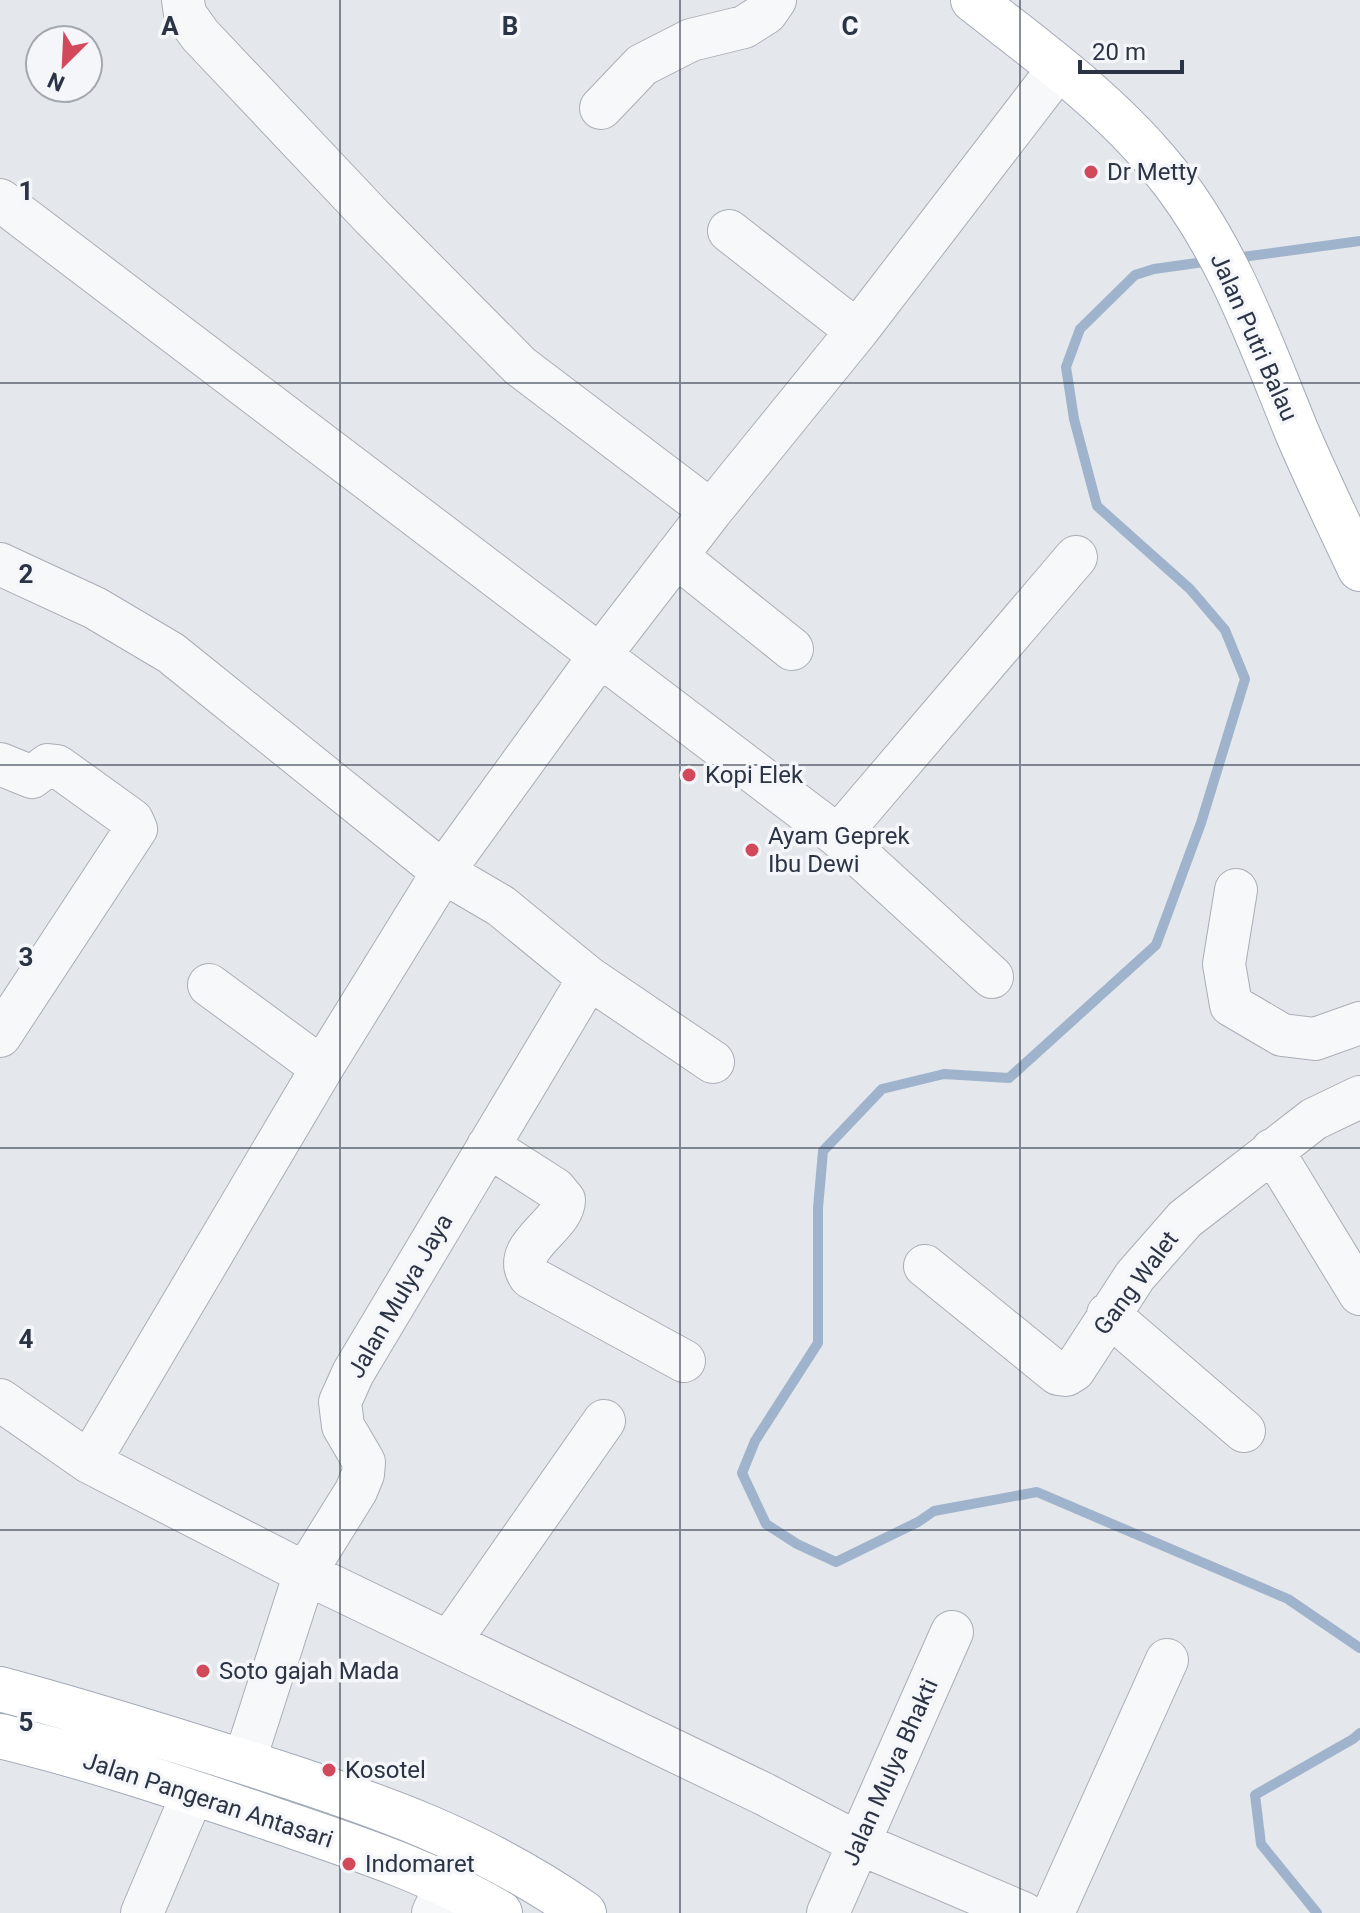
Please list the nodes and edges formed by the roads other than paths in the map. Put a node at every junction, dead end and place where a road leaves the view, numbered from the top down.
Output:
1 (183, 0) edge
2 (775, 0) edge
3 (973, 0) edge
4 (1059, 68) junction
5 (601, 108) dead end
6 (0, 200) edge
7 (729, 231) dead end
8 (857, 331) junction
9 (711, 511) junction
10 (676, 556) junction
11 (1076, 557) dead end
12 (0, 564) edge
13 (1360, 569) edge
14 (792, 649) dead end
15 (601, 654) junction
16 (0, 764) edge
17 (838, 836) junction
18 (443, 872) junction
19 (1236, 890) dead end
20 (992, 977) dead end
21 (589, 978) junction
22 (209, 985) dead end
23 (1360, 1023) edge
24 (0, 1036) edge
25 (713, 1062) dead end
26 (322, 1068) junction
27 (1360, 1097) edge
28 (488, 1146) junction
29 (1272, 1150) junction
30 (925, 1266) dead end
31 (1360, 1294) edge
32 (1108, 1314) junction
33 (684, 1361) dead end
34 (0, 1400) edge
35 (604, 1421) dead end
36 (1244, 1431) dead end
37 (89, 1462) junction
38 (305, 1573) junction
39 (952, 1632) dead end
40 (450, 1641) junction
41 (1167, 1660) dead end
42 (0, 1689) edge
43 (0, 1736) edge
44 (244, 1762) junction
45 (193, 1793) junction
46 (858, 1843) junction
47 (440, 1899) edge
48 (142, 1913) edge
49 (500, 1913) edge
50 (584, 1913) edge
51 (828, 1913) edge
52 (1023, 1913) edge
53 (1053, 1913) edge

1 - 9 street
2 - 5 street
3 - 4 main road, Jalan Putri Balau
4 - 8 street
4 - 13 main road, Jalan Putri Balau
6 - 15 street
7 - 8 street
8 - 9 street
9 - 10 street
10 - 14 street
10 - 15 street
11 - 17 street
12 - 18 street
15 - 17 street
15 - 18 street
16 - 24 street
17 - 20 street
18 - 21 street
18 - 26 street
19 - 23 street
21 - 25 street
21 - 28 street, Jalan Mulya Jaya
22 - 26 street
26 - 37 street
27 - 29 street, Gang Walet
28 - 33 street
28 - 38 street, Jalan Mulya Jaya
29 - 31 street
29 - 32 street, Gang Walet
30 - 32 street, Gang Walet
32 - 36 street
34 - 37 street
35 - 40 street
37 - 38 street
38 - 40 street
38 - 44 street, Jalan Mulya Jaya
39 - 46 street, Jalan Mulya Bhakti
40 - 46 street
41 - 53 street
42 - 44 main road, Jalan Pangeran Antasari
43 - 45 main road, Jalan Pangeran Antasari
44 - 50 main road, Jalan Pangeran Antasari
45 - 47 main road, Jalan Pangeran Antasari
45 - 48 street
46 - 51 street, Jalan Mulya Bhakti
46 - 52 street
47 - 49 main road, Jalan Pangeran Antasari

